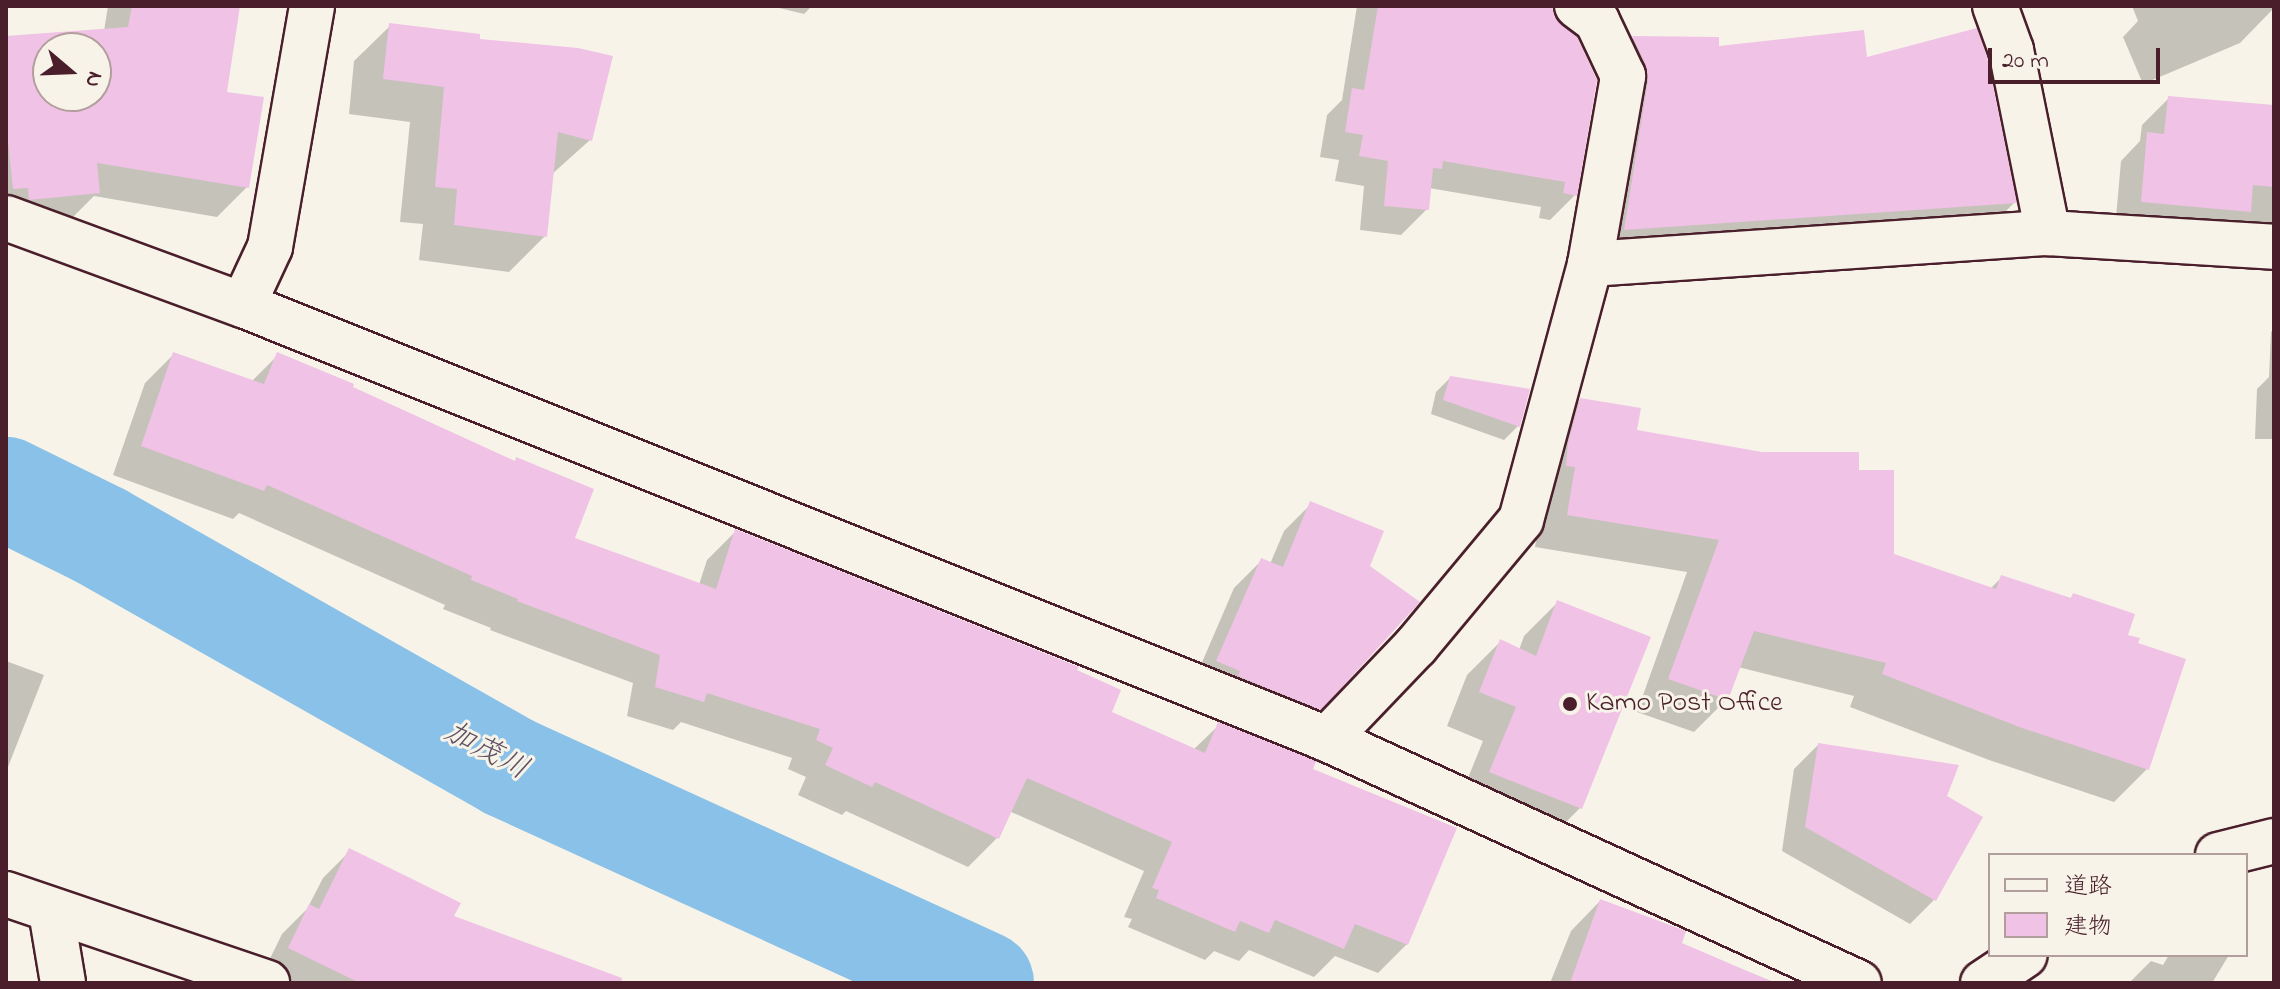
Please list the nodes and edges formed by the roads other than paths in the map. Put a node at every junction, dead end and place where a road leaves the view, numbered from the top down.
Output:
1 (312, 6) edge
2 (1577, 6) edge
3 (1995, 6) edge
4 (6, 218) edge
5 (2048, 233) junction
6 (2274, 247) edge
7 (1590, 264) junction
8 (243, 305) junction
9 (1327, 739) junction
10 (2274, 841) edge
11 (2226, 853) edge
12 (6, 894) edge
13 (51, 911) junction
14 (2022, 957) edge
15 (63, 983) edge
16 (267, 983) edge
17 (1859, 983) edge
18 (1983, 983) edge

1 - 8 street
2 - 7 street
3 - 5 street
4 - 8 street
5 - 6 street
5 - 7 street
7 - 9 street
8 - 9 street
9 - 17 street
10 - 11 street
12 - 13 street
13 - 15 street
13 - 16 street
14 - 18 street

